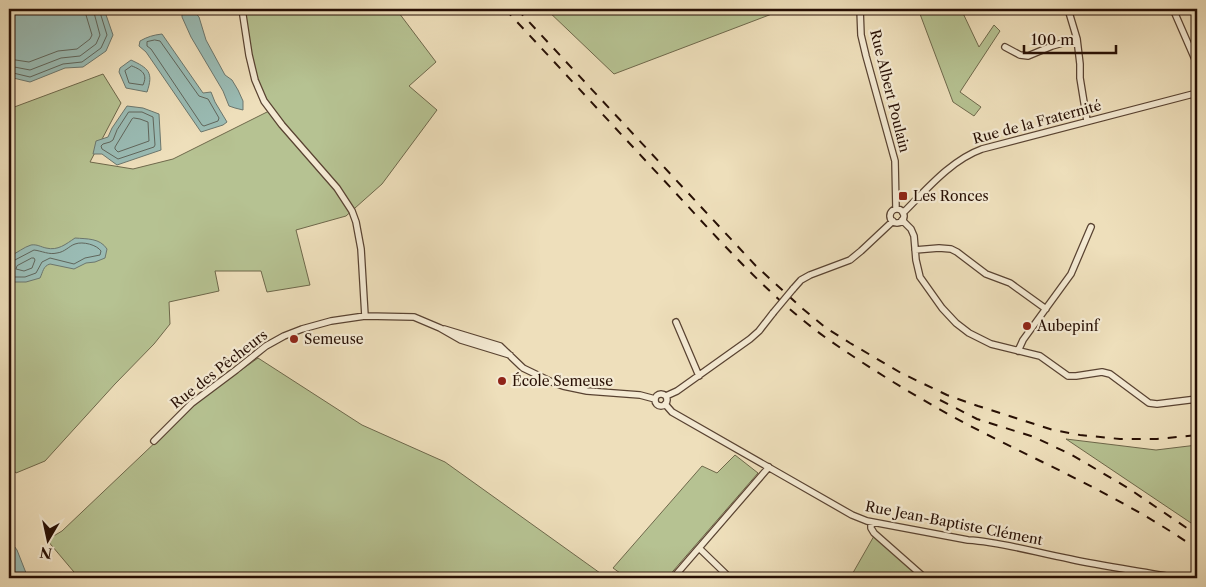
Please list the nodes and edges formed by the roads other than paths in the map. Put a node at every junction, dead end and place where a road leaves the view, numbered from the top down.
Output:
1 (242, 9) edge
2 (860, 9) edge
3 (1068, 9) edge
4 (1173, 9) edge
5 (1077, 40) junction
6 (1197, 45) edge
7 (1005, 47) dead end
8 (1191, 49) junction
9 (1197, 64) edge
10 (1197, 92) edge
11 (1087, 121) junction
12 (896, 209) junction
13 (903, 212) junction
14 (902, 220) junction
15 (892, 221) junction
16 (1091, 227) dead end
17 (915, 250) junction
18 (1046, 309) junction
19 (365, 316) junction
20 (676, 322) dead end
21 (1018, 351) junction
22 (699, 376) junction
23 (666, 396) junction
24 (655, 399) junction
25 (1197, 399) edge
26 (665, 404) junction
27 (154, 441) dead end
28 (768, 467) junction
29 (871, 522) junction
30 (699, 548) junction
31 (673, 578) edge
32 (730, 578) edge
33 (926, 578) edge
34 (1177, 578) edge

1 - 19 street
2 - 12 street, Rue Albert Poulain
3 - 5 street
4 - 8 street
5 - 7 street
5 - 11 street
6 - 8 street
8 - 9 street
10 - 11 street, Rue de la Fraternité
11 - 13 street, Rue de la Fraternité
12 - 13 street
12 - 15 street
13 - 14 street
14 - 15 street
14 - 17 street
15 - 22 street, bridge
16 - 18 street
17 - 18 street
17 - 21 street
18 - 21 street
19 - 24 street, Rue des Pêcheurs
19 - 27 street, Rue des Pêcheurs
20 - 22 street
21 - 25 street
22 - 23 street
23 - 24 street
23 - 26 street
24 - 26 street
26 - 28 street, Rue Jean-Baptiste Clément
28 - 29 street, Rue Jean-Baptiste Clément
28 - 30 street
29 - 33 street
29 - 34 street, Rue Jean-Baptiste Clément
30 - 31 street
30 - 32 street

